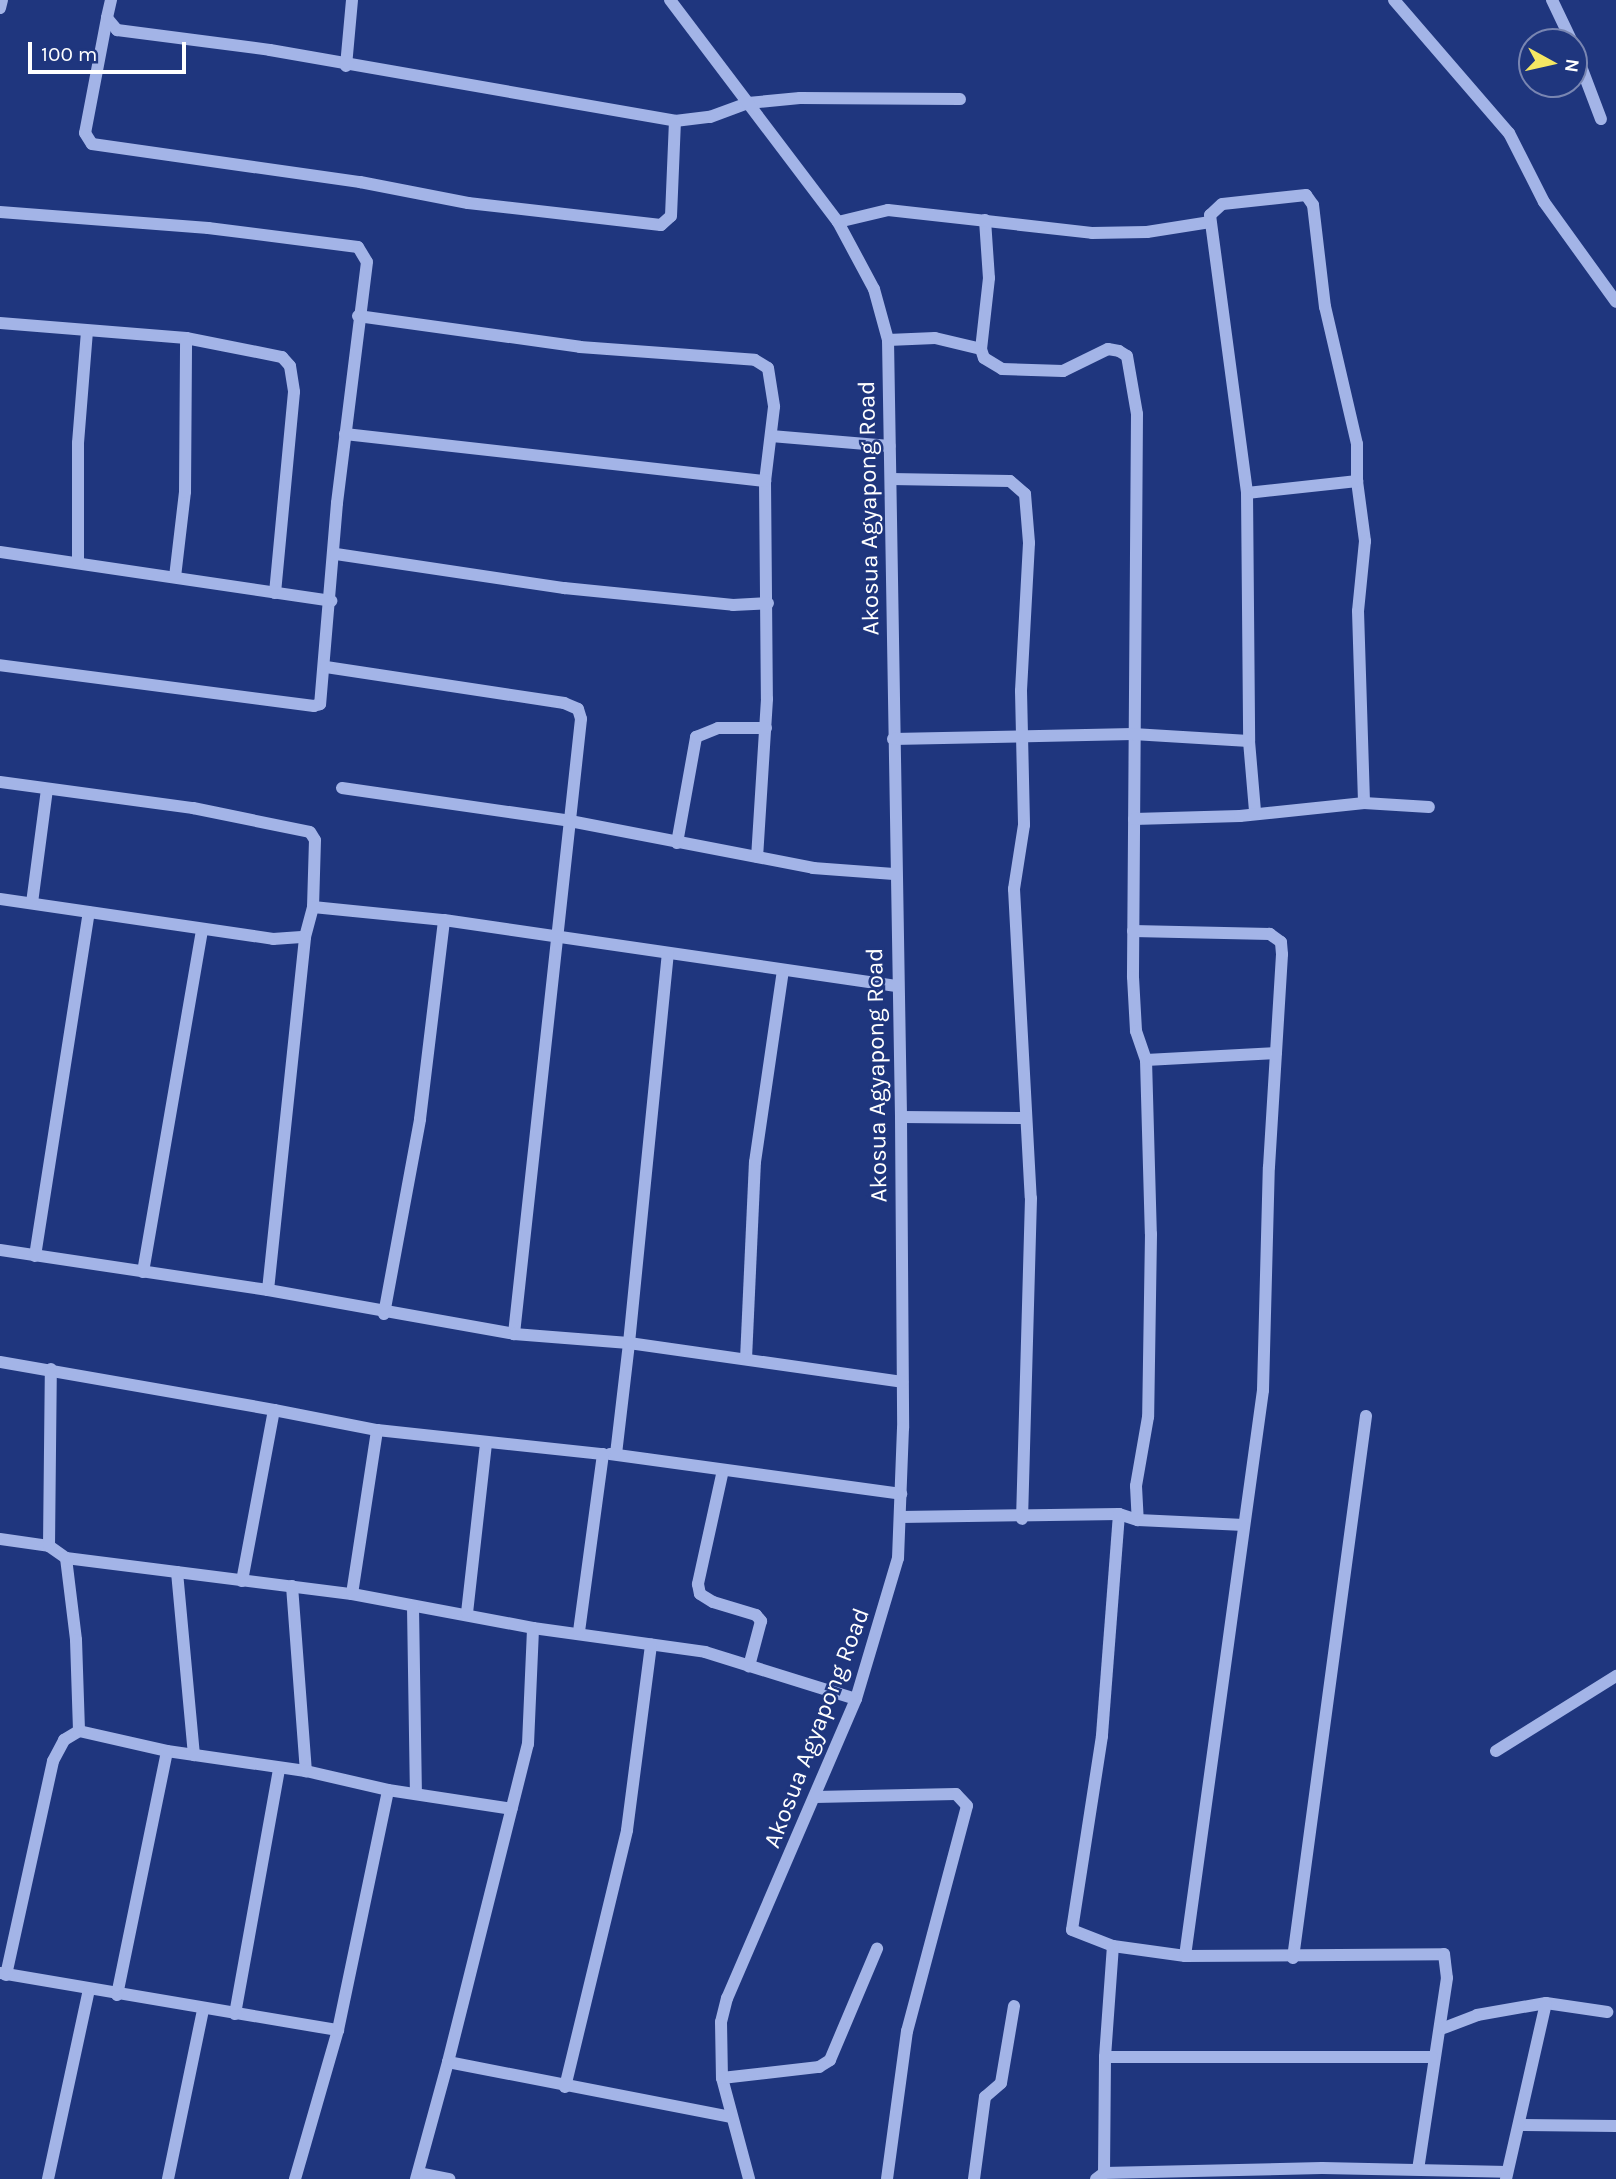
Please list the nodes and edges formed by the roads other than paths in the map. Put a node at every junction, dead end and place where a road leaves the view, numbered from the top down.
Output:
1 (2, 0) edge
2 (111, 0) edge
3 (352, 0) edge
4 (1394, 0) edge
5 (1552, 0) edge
6 (672, 1) edge
7 (0, 8) edge
8 (107, 18) junction
9 (1565, 28) edge
10 (346, 66) junction
11 (1588, 85) edge
12 (960, 99) dead end
13 (748, 103) junction
14 (1601, 119) dead end
15 (675, 121) junction
16 (0, 212) edge
17 (985, 220) junction
18 (838, 222) junction
19 (1210, 222) junction
20 (1616, 302) edge
21 (358, 316) junction
22 (0, 323) edge
23 (87, 332) junction
24 (186, 338) junction
25 (888, 340) junction
26 (981, 349) junction
27 (345, 434) junction
28 (771, 436) junction
29 (890, 446) junction
30 (891, 478) junction
31 (765, 481) junction
32 (1357, 481) junction
33 (1247, 494) junction
34 (0, 552) edge
35 (335, 554) junction
36 (78, 562) junction
37 (175, 578) junction
38 (275, 593) junction
39 (331, 601) junction
40 (768, 603) junction
41 (0, 665) edge
42 (326, 667) junction
43 (766, 728) junction
44 (1022, 734) junction
45 (1133, 734) junction
46 (893, 739) junction
47 (1250, 741) junction
48 (0, 782) edge
49 (342, 788) dead end
50 (47, 789) junction
51 (1364, 803) junction
52 (1429, 807) dead end
53 (1255, 811) junction
54 (1134, 819) junction
55 (570, 821) junction
56 (677, 843) junction
57 (757, 857) junction
58 (894, 874) junction
59 (0, 899) edge
60 (32, 903) junction
61 (313, 907) junction
62 (89, 912) junction
63 (444, 920) junction
64 (202, 931) junction
65 (1133, 931) junction
66 (305, 937) junction
67 (560, 940) junction
68 (668, 954) junction
69 (783, 970) junction
70 (896, 986) junction
71 (1276, 1054) junction
72 (1146, 1060) junction
73 (901, 1117) junction
74 (1026, 1118) junction
75 (0, 1250) edge
76 (35, 1256) junction
77 (143, 1272) junction
78 (268, 1290) junction
79 (384, 1314) junction
80 (514, 1334) junction
81 (629, 1343) junction
82 (746, 1359) junction
83 (0, 1362) edge
84 (51, 1369) junction
85 (902, 1382) junction
86 (274, 1410) junction
87 (1366, 1416) dead end
88 (377, 1430) junction
89 (486, 1443) junction
90 (603, 1454) junction
91 (616, 1454) junction
92 (723, 1470) junction
93 (901, 1494) junction
94 (1119, 1514) junction
95 (900, 1517) junction
96 (1022, 1518) junction
97 (1138, 1520) junction
98 (1244, 1525) junction
99 (0, 1539) edge
100 (49, 1546) junction
101 (66, 1558) junction
102 (177, 1572) junction
103 (242, 1581) junction
104 (292, 1587) junction
105 (352, 1594) junction
106 (413, 1608) junction
107 (467, 1614) junction
108 (533, 1628) junction
109 (579, 1633) junction
110 (651, 1645) junction
111 (749, 1666) junction
112 (1616, 1676) edge
113 (856, 1699) junction
114 (79, 1731) junction
115 (167, 1751) junction
116 (1496, 1751) dead end
117 (194, 1755) junction
118 (279, 1769) junction
119 (306, 1771) junction
120 (388, 1790) junction
121 (416, 1794) junction
122 (815, 1797) junction
123 (512, 1809) junction
124 (1113, 1946) junction
125 (877, 1949) dead end
126 (1185, 1956) junction
127 (1293, 1958) junction
128 (3, 1974) edge
129 (89, 1990) junction
130 (117, 1995) junction
131 (1546, 2003) junction
132 (1014, 2006) dead end
133 (203, 2010) junction
134 (1607, 2012) dead end
135 (235, 2014) junction
136 (1441, 2029) junction
137 (338, 2030) junction
138 (1105, 2057) junction
139 (1432, 2057) junction
140 (448, 2062) junction
141 (722, 2078) junction
142 (565, 2087) junction
143 (732, 2117) junction
144 (1519, 2125) junction
145 (1616, 2126) edge
146 (1418, 2169) junction
147 (1506, 2175) edge
148 (417, 2176) edge
149 (1100, 2176) edge
150 (48, 2179) edge
151 (168, 2179) edge
152 (295, 2179) edge
153 (449, 2179) edge
154 (749, 2179) edge
155 (887, 2179) edge
156 (974, 2179) edge

1 - 7 street
2 - 8 street
3 - 10 street
4 - 20 street
5 - 9 street
6 - 13 street, Akosua Agyapong Road
8 - 10 street
8 - 15 street
10 - 15 street
11 - 14 street
12 - 13 street
13 - 15 street
13 - 18 street, Akosua Agyapong Road
16 - 21 street
17 - 18 street
17 - 19 street
17 - 26 street
18 - 25 street, Akosua Agyapong Road
19 - 32 street
19 - 33 street
21 - 27 street
21 - 28 street
22 - 23 street
23 - 24 street
23 - 36 street
24 - 37 street
24 - 38 street
25 - 26 street
25 - 29 street, Akosua Agyapong Road
26 - 45 street
27 - 31 street
27 - 35 street
28 - 29 street
28 - 31 street
29 - 30 street, Akosua Agyapong Road
30 - 44 street
30 - 46 street, Akosua Agyapong Road
31 - 40 street
32 - 33 street
32 - 51 street
33 - 47 street
34 - 36 street
35 - 39 street
35 - 40 street
36 - 37 street
37 - 38 street
38 - 39 street
39 - 42 street
40 - 43 street
41 - 42 street
42 - 55 street
43 - 56 street
43 - 57 street
44 - 45 street
44 - 46 street
44 - 74 street
45 - 47 street
45 - 54 street
46 - 58 street, Akosua Agyapong Road
47 - 53 street
48 - 50 street
49 - 55 street
50 - 60 street
50 - 61 street
51 - 52 street
51 - 53 street
53 - 54 street
54 - 65 street
55 - 56 street
55 - 67 street
56 - 57 street
57 - 58 street
58 - 70 street, Akosua Agyapong Road
59 - 60 street
60 - 62 street
61 - 63 street
61 - 66 street
62 - 64 street
62 - 76 street
63 - 67 street
63 - 79 street
64 - 66 street
64 - 77 street
65 - 71 street
65 - 72 street
66 - 78 street
67 - 68 street
67 - 80 street
68 - 69 street
68 - 81 street
69 - 70 street
69 - 82 street
70 - 73 street, Akosua Agyapong Road
71 - 72 street
71 - 98 street
72 - 97 street
73 - 74 street
73 - 85 street, Akosua Agyapong Road
74 - 96 street
75 - 76 street
76 - 77 street
77 - 78 street
78 - 79 street
79 - 80 street
80 - 81 street
81 - 82 street
81 - 91 street
82 - 85 street
83 - 84 street
84 - 86 street
84 - 100 street
85 - 93 street, Akosua Agyapong Road
86 - 88 street
86 - 103 street
87 - 127 street
88 - 89 street
88 - 105 street
89 - 90 street
89 - 107 street
90 - 91 street
90 - 109 street
91 - 92 street
92 - 93 street
92 - 111 street
93 - 95 street, Akosua Agyapong Road
94 - 96 street
94 - 97 street
94 - 124 street
95 - 96 street
95 - 113 street, Akosua Agyapong Road
97 - 98 street
98 - 126 street
99 - 100 street
100 - 101 street
101 - 102 street
101 - 114 street
102 - 103 street
102 - 117 street
103 - 104 street
104 - 105 street
104 - 119 street
105 - 106 street
106 - 107 street
106 - 121 street
107 - 108 street
108 - 109 street
108 - 123 street
109 - 110 street
110 - 111 street
110 - 142 street
111 - 113 street
112 - 116 street
113 - 122 street, Akosua Agyapong Road
114 - 115 street
114 - 128 street
115 - 117 street
115 - 130 street
117 - 118 street
118 - 119 street
118 - 135 street
119 - 120 street
120 - 121 street
120 - 137 street
121 - 123 street
122 - 141 street, Akosua Agyapong Road
122 - 155 street
123 - 140 street
124 - 126 street
124 - 138 street
125 - 141 street
126 - 127 street
127 - 136 street
128 - 129 street
129 - 130 street
129 - 150 street
130 - 133 street
131 - 134 street
131 - 136 street
131 - 144 street
132 - 156 street
133 - 135 street
133 - 151 street
135 - 137 street
136 - 139 street
137 - 152 street
138 - 139 street
138 - 149 street
139 - 146 street
140 - 142 street
140 - 148 street
141 - 143 street, Akosua Agyapong Road
142 - 143 street
143 - 154 street, Akosua Agyapong Road
144 - 145 street
144 - 147 street
146 - 147 street
146 - 149 street
148 - 153 street

